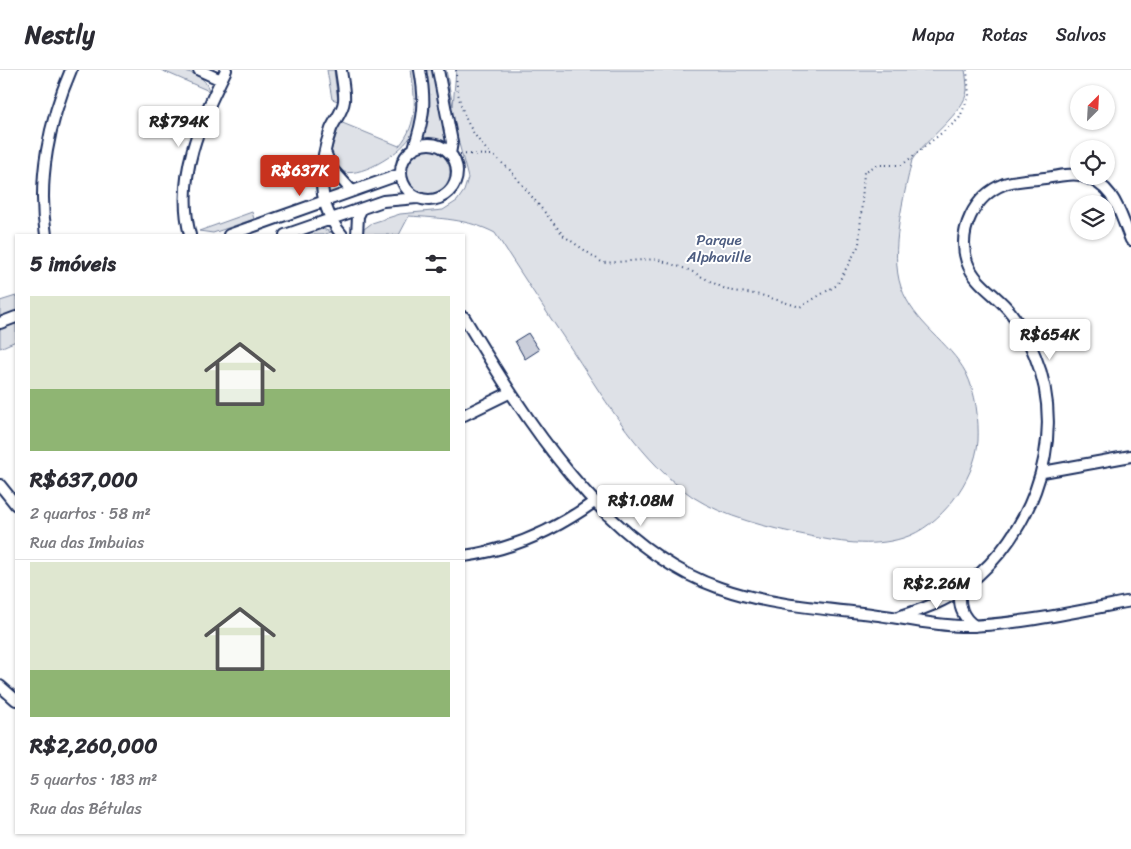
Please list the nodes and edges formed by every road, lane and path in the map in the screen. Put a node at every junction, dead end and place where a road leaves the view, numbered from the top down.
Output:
1 (71, 70) edge
2 (199, 70) edge
3 (226, 70) edge
4 (341, 70) edge
5 (420, 70) edge
6 (438, 70) edge
7 (456, 70) edge
8 (967, 70) edge
9 (221, 80) junction
10 (414, 148) junction
11 (324, 151) junction
12 (450, 154) junction
13 (493, 155) junction
14 (401, 174) junction
15 (1070, 177) edge
16 (1104, 185) edge
17 (352, 190) junction
18 (417, 198) junction
19 (324, 202) junction
20 (361, 210) junction
21 (330, 221) junction
22 (46, 234) edge
23 (190, 234) edge
24 (232, 234) edge
25 (288, 234) edge
26 (341, 234) edge
27 (357, 234) edge
28 (1131, 240) edge
29 (15, 317) edge
30 (465, 319) edge
31 (0, 323) edge
32 (509, 393) junction
33 (465, 415) edge
34 (1131, 456) edge
35 (1043, 472) junction
36 (0, 484) edge
37 (594, 502) junction
38 (15, 504) edge
39 (465, 556) edge
40 (960, 590) junction
41 (1131, 601) edge
42 (898, 617) junction
43 (975, 626) junction
44 (0, 686) edge
45 (15, 699) edge

1 - 22 street
2 - 9 street
3 - 9 street
4 - 11 street
5 - 10 street
6 - 12 street
7 - 13 path
8 - 13 path
9 - 23 street
10 - 12 street
10 - 14 street
11 - 17 street
11 - 19 street
12 - 13 path
12 - 18 street
14 - 17 street
14 - 18 street
15 - 35 street
16 - 28 street
17 - 19 street
18 - 20 street
19 - 21 street
19 - 24 street
20 - 21 street
20 - 27 street
21 - 25 street
21 - 26 street
29 - 31 street
30 - 32 street
32 - 33 street
32 - 37 street
34 - 35 street
35 - 40 street
36 - 38 street
37 - 39 street
37 - 42 street
40 - 42 street
40 - 43 street
41 - 43 street
42 - 43 street
44 - 45 street

